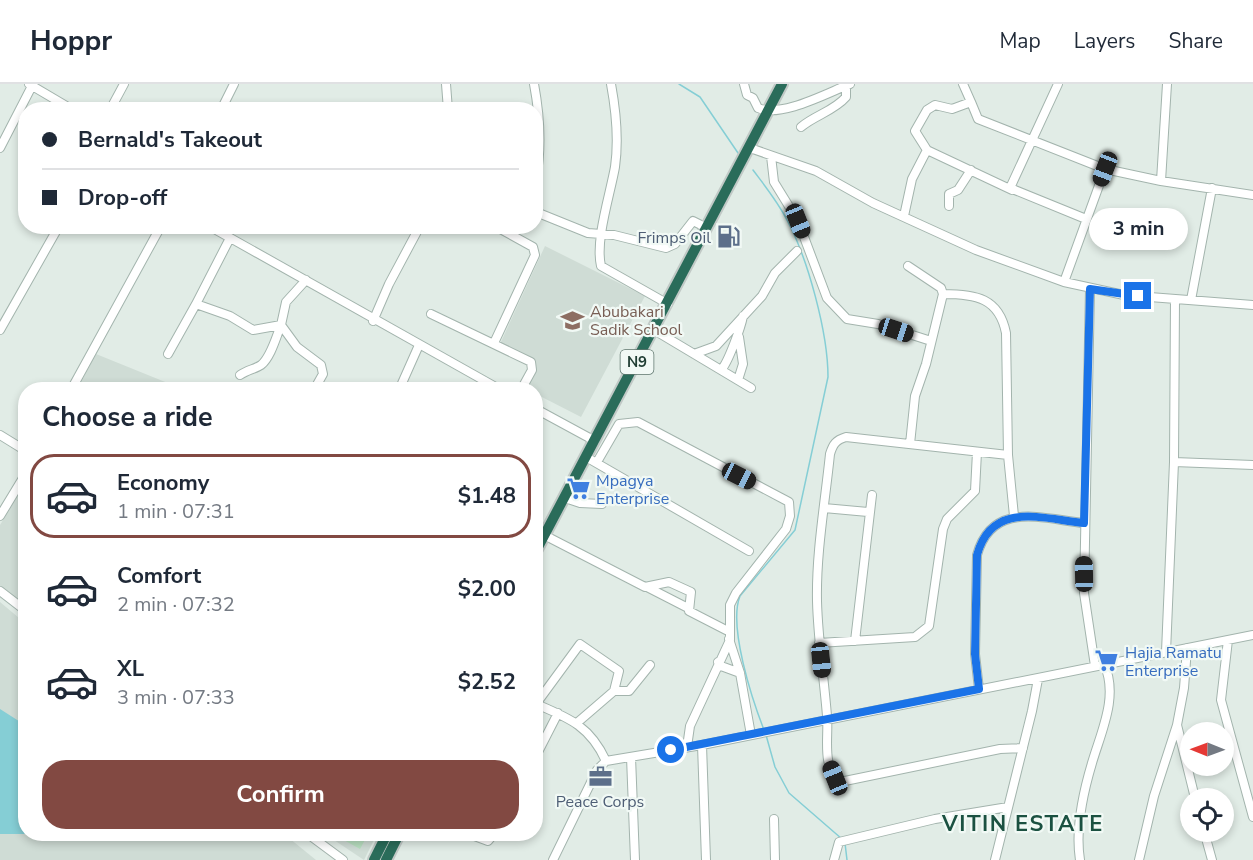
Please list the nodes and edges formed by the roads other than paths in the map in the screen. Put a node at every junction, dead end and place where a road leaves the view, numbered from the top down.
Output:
1 (124, 84) edge
2 (234, 84) edge
3 (446, 84) edge
4 (534, 84) edge
5 (611, 84) edge
6 (744, 84) edge
7 (963, 84) edge
8 (1059, 84) edge
9 (1167, 84) edge
10 (31, 85) edge
11 (781, 85) edge
12 (848, 85) edge
13 (23, 102) edge
14 (60, 102) edge
15 (114, 102) edge
16 (225, 102) edge
17 (447, 102) edge
18 (537, 102) edge
19 (971, 102) junction
20 (18, 111) edge
21 (768, 112) junction
22 (801, 127) dead end
23 (1031, 140) junction
24 (0, 148) edge
25 (927, 150) junction
26 (748, 152) junction
27 (771, 156) junction
28 (1105, 169) junction
29 (971, 170) junction
30 (1161, 181) junction
31 (1212, 188) junction
32 (1012, 190) junction
33 (1253, 195) edge
34 (949, 206) dead end
35 (543, 216) edge
36 (904, 216) junction
37 (1086, 219) junction
38 (707, 228) junction
39 (54, 234) edge
40 (157, 234) edge
41 (223, 234) edge
42 (416, 234) edge
43 (509, 234) edge
44 (602, 234) junction
45 (230, 238) junction
46 (797, 252) dead end
47 (908, 266) dead end
48 (306, 280) junction
49 (1064, 282) junction
50 (1090, 289) junction
51 (943, 294) junction
52 (1175, 299) junction
53 (1191, 300) junction
54 (196, 304) junction
55 (668, 304) junction
56 (1253, 305) edge
57 (744, 314) junction
58 (431, 315) dead end
59 (374, 321) junction
60 (1, 324) edge
61 (281, 325) junction
62 (654, 330) junction
63 (739, 337) junction
64 (931, 341) junction
65 (494, 343) junction
66 (419, 345) junction
67 (168, 354) dead end
68 (694, 354) junction
69 (721, 370) junction
70 (240, 375) dead end
71 (738, 380) junction
72 (75, 382) edge
73 (318, 382) edge
74 (403, 382) edge
75 (486, 382) edge
76 (525, 382) edge
77 (751, 387) dead end
78 (543, 413) edge
79 (0, 435) edge
80 (595, 441) junction
81 (910, 444) junction
82 (18, 446) edge
83 (977, 452) junction
84 (1008, 455) junction
85 (592, 460) junction
86 (1174, 462) junction
87 (1253, 465) edge
88 (18, 486) edge
89 (872, 495) dead end
90 (565, 498) junction
91 (602, 504) dead end
92 (824, 508) junction
93 (868, 512) junction
94 (0, 516) edge
95 (1014, 516) junction
96 (1084, 523) junction
97 (544, 535) joint
98 (749, 551) dead end
99 (647, 587) junction
100 (0, 591) edge
101 (18, 605) edge
102 (688, 608) junction
103 (731, 618) junction
104 (726, 630) junction
105 (1253, 635) edge
106 (730, 639) junction
107 (1228, 640) junction
108 (855, 641) junction
109 (819, 643) junction
110 (1187, 648) junction
111 (1167, 652) junction
112 (718, 662) junction
113 (1104, 664) junction
114 (650, 665) dead end
115 (1095, 666) junction
116 (741, 673) junction
117 (1038, 679) junction
118 (979, 689) junction
119 (614, 691) junction
120 (543, 694) edge
121 (543, 707) edge
122 (558, 713) junction
123 (828, 718) junction
124 (578, 722) junction
125 (1177, 725) junction
126 (753, 735) junction
127 (543, 742) edge
128 (702, 745) junction
129 (687, 747) junction
130 (1023, 748) junction
131 (631, 757) junction
132 (606, 761) junction
133 (1193, 788) edge
134 (1008, 807) junction
135 (1253, 817) edge
136 (774, 819) dead end
137 (317, 841) edge
138 (384, 841) edge
139 (396, 841) edge
140 (1207, 842) edge
141 (343, 860) edge
142 (374, 860) edge
143 (386, 860) edge
144 (553, 860) edge
145 (635, 860) edge
146 (706, 860) edge
147 (775, 860) edge
148 (834, 860) edge
149 (995, 860) edge
150 (1080, 860) edge
151 (1139, 860) edge
152 (1212, 860) edge

1 - 15 street
2 - 16 street
3 - 17 street
4 - 18 street
5 - 44 street
6 - 21 street
7 - 19 street
8 - 23 street
9 - 30 street
10 - 13 street
10 - 14 street
11 - 21 highway, N9
12 - 21 street
12 - 22 street
19 - 23 street
19 - 25 street
20 - 24 street
21 - 26 highway, N9
23 - 28 street
23 - 32 street
25 - 29 street
25 - 36 street
26 - 27 street
26 - 38 highway, N9
27 - 36 street
27 - 64 street
28 - 30 street
28 - 37 street
29 - 32 street
29 - 34 street
30 - 31 street
31 - 33 street
31 - 53 street
32 - 37 street
35 - 44 street
36 - 49 street
37 - 49 street
38 - 44 street
38 - 55 highway, N9
39 - 60 street
40 - 72 street
41 - 45 street
42 - 59 street
43 - 65 street
44 - 55 street
45 - 48 street
45 - 54 street
46 - 57 street
47 - 51 street
48 - 59 street
48 - 61 street
49 - 50 street
50 - 52 street
50 - 96 street
51 - 64 street
51 - 84 street
52 - 53 street
52 - 86 street
53 - 56 street
54 - 61 street
54 - 67 street
55 - 62 highway, N9
57 - 63 street
57 - 68 street
58 - 65 street
59 - 66 street
61 - 70 street
61 - 73 street
62 - 68 street
62 - 80 highway, N9
63 - 69 street
63 - 71 street
64 - 81 street
65 - 76 street
66 - 74 street
66 - 75 street
68 - 69 street
69 - 71 street
71 - 77 street
78 - 80 street
79 - 82 street
80 - 85 highway, N9
81 - 83 street
81 - 92 street
83 - 84 street
83 - 108 street
84 - 95 street
85 - 90 highway, N9
85 - 98 street
85 - 103 street
86 - 87 street
86 - 111 street
88 - 94 street
89 - 93 street
90 - 91 street
90 - 97 highway, N9
92 - 93 street
92 - 109 street
93 - 108 street
95 - 96 street
95 - 118 street
96 - 115 street
97 - 99 street
99 - 102 street
99 - 102 street
100 - 101 street
102 - 104 street
103 - 104 street
103 - 106 street
104 - 106 street
105 - 107 street
106 - 112 street
106 - 116 street
107 - 110 street
107 - 135 street
108 - 109 street
109 - 123 street
110 - 111 street
110 - 125 street
111 - 113 street
112 - 116 street
112 - 129 street
113 - 115 street
113 - 150 street
114 - 119 street
115 - 117 street
116 - 126 street
117 - 118 street
117 - 130 street
118 - 123 street
119 - 120 street
119 - 124 street
121 - 122 street
122 - 124 street
122 - 127 street
123 - 126 street
123 - 130 street
124 - 132 street
125 - 133 street
125 - 151 street
126 - 128 street
128 - 129 street
128 - 146 street
129 - 131 street
130 - 134 street
131 - 132 street
131 - 145 street
132 - 144 street
134 - 148 street
134 - 149 street
136 - 147 street
137 - 141 street
138 - 142 highway
139 - 143 highway
140 - 152 street

